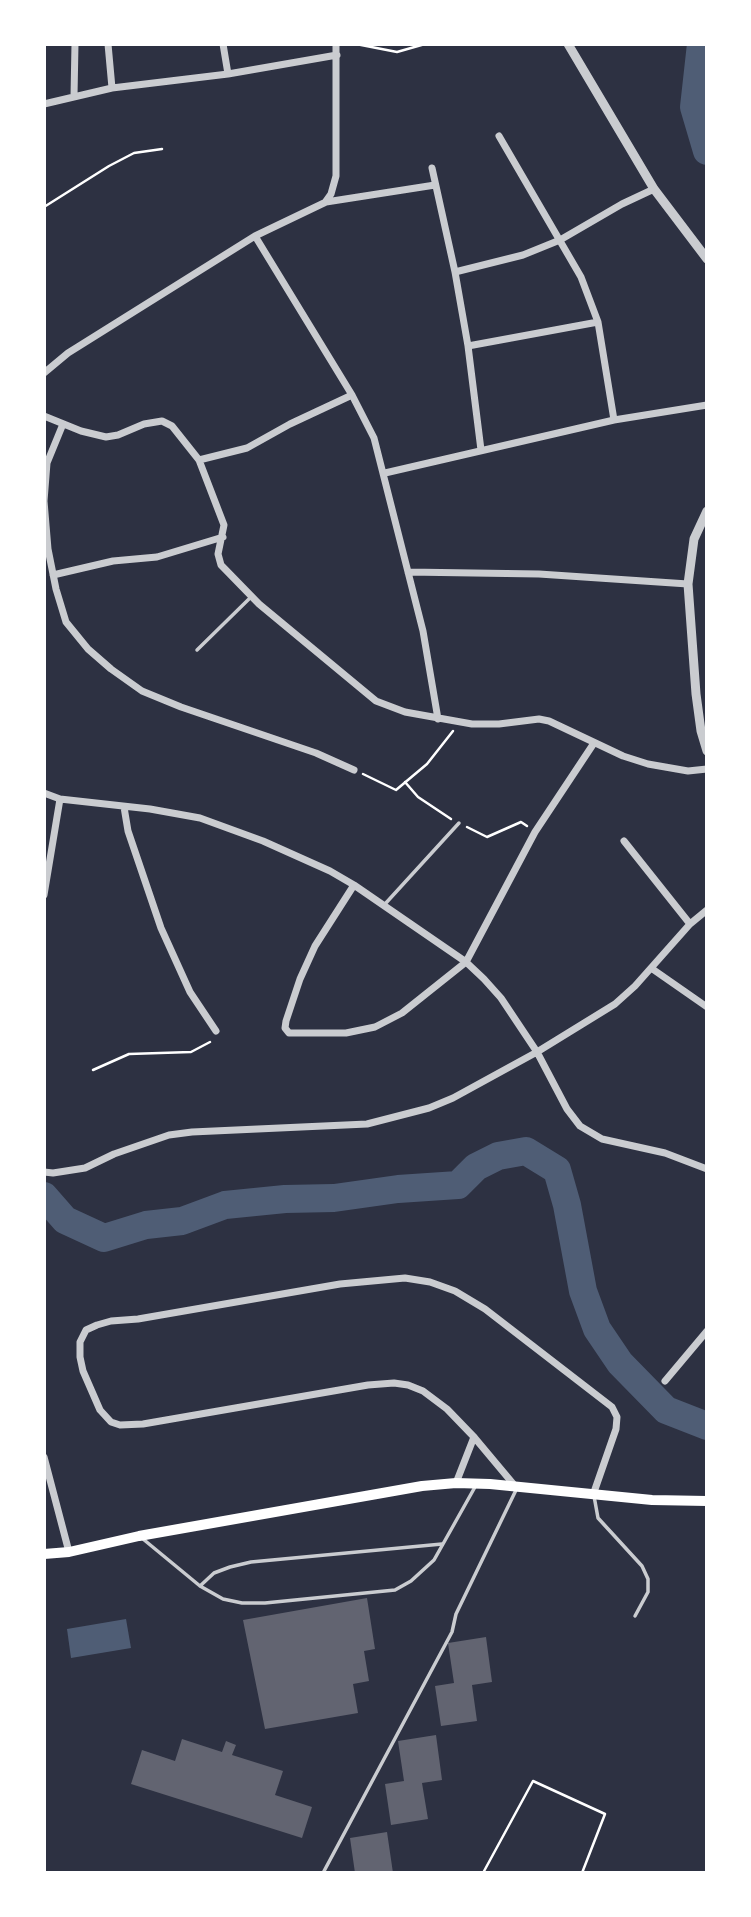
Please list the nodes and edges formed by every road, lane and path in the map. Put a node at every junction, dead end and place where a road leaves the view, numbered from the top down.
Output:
1 (75, 44) edge
2 (108, 44) edge
3 (223, 44) edge
4 (336, 44) edge
5 (356, 44) edge
6 (425, 44) edge
7 (568, 44) edge
8 (337, 55) junction
9 (228, 74) junction
10 (112, 88) junction
11 (74, 96) junction
12 (44, 104) edge
13 (499, 136) dead end
14 (162, 149) dead end
15 (432, 168) dead end
16 (435, 185) junction
17 (654, 189) junction
18 (326, 202) junction
19 (44, 207) edge
20 (255, 236) junction
21 (560, 240) junction
22 (707, 259) edge
23 (454, 272) junction
24 (598, 323) junction
25 (468, 346) junction
26 (44, 373) edge
27 (352, 395) junction
28 (707, 405) edge
29 (44, 416) edge
30 (614, 419) junction
31 (63, 424) junction
32 (481, 450) junction
33 (199, 460) junction
34 (384, 473) junction
35 (707, 510) edge
36 (223, 537) junction
37 (408, 572) junction
38 (53, 575) junction
39 (688, 584) junction
40 (251, 597) junction
41 (197, 650) dead end
42 (438, 719) junction
43 (459, 722) junction
44 (594, 743) junction
45 (707, 751) edge
46 (707, 769) edge
47 (355, 770) joint
48 (44, 793) edge
49 (60, 799) junction
50 (124, 807) junction
51 (459, 823) dead end
52 (624, 841) dead end
53 (354, 886) junction
54 (44, 895) edge
55 (384, 905) junction
56 (707, 909) edge
57 (690, 924) junction
58 (466, 962) junction
59 (652, 968) junction
60 (707, 1007) edge
61 (216, 1031) joint
62 (537, 1052) junction
63 (93, 1070) dead end
64 (707, 1169) edge
65 (44, 1171) edge
66 (707, 1331) edge
67 (665, 1381) dead end
68 (474, 1437) junction
69 (44, 1457) edge
70 (477, 1482) junction
71 (456, 1483) junction
72 (517, 1486) junction
73 (593, 1495) junction
74 (707, 1501) edge
75 (139, 1536) junction
76 (442, 1544) junction
77 (69, 1552) junction
78 (44, 1554) edge
79 (200, 1586) junction
80 (635, 1616) dead end
81 (323, 1873) edge
82 (483, 1873) edge
83 (582, 1873) edge

1 - 11 street
2 - 10 street
3 - 9 street
4 - 8 street
5 - 6 path
7 - 17 street
8 - 9 street
8 - 18 street
9 - 10 street
10 - 11 street
11 - 12 street
13 - 21 street
14 - 19 path
15 - 16 street
16 - 18 street
16 - 23 street
17 - 21 street
17 - 22 street
18 - 20 street
20 - 26 street
20 - 27 street
21 - 23 street
21 - 24 street
23 - 25 street
24 - 25 street
24 - 30 street
25 - 32 street
27 - 33 street
27 - 34 street
28 - 30 street
29 - 31 street
30 - 32 street
31 - 33 street
31 - 38 street
32 - 34 street
33 - 36 street
34 - 37 street
35 - 39 street
36 - 38 street
36 - 40 street
37 - 39 street
37 - 42 street
38 - 47 street
39 - 45 street
40 - 41 lane
40 - 42 street
42 - 43 street
43 - 44 street
43 - 47 path
44 - 46 street
44 - 58 street
48 - 49 street
49 - 50 street
49 - 54 street
50 - 53 street
50 - 61 street
51 - 55 lane
52 - 57 street
53 - 55 street
53 - 58 street
55 - 58 street
56 - 57 street
57 - 59 street
58 - 62 street
59 - 60 street
59 - 62 street
61 - 63 path
62 - 64 street
62 - 65 street
66 - 67 street
68 - 71 street
68 - 72 street
68 - 73 street
69 - 77 street
70 - 71 main road
70 - 72 main road
70 - 76 lane
71 - 75 main road
72 - 73 main road
72 - 81 lane
73 - 74 main road
73 - 80 lane
75 - 77 main road
75 - 79 lane
76 - 79 lane
76 - 79 lane
77 - 78 main road
82 - 83 path

